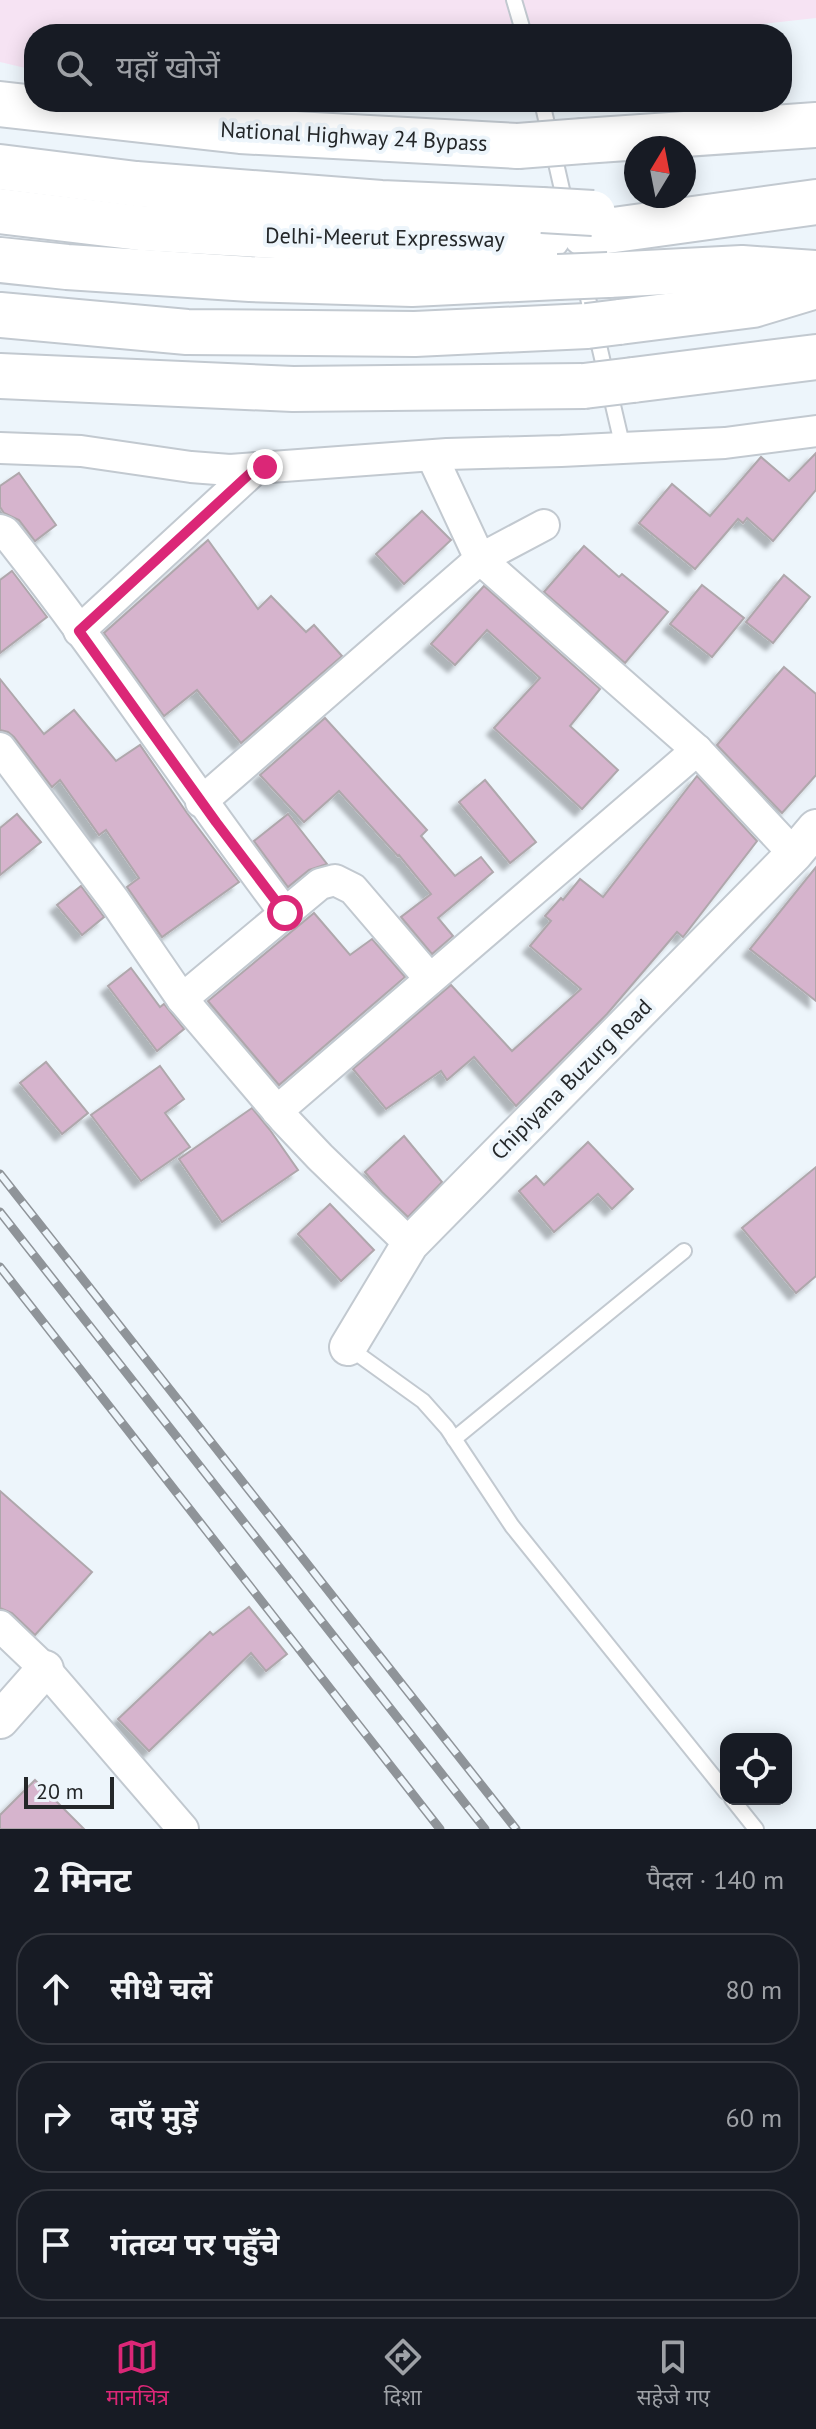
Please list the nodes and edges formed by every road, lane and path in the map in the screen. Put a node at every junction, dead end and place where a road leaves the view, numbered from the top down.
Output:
1 (514, 0) edge
2 (521, 24) edge
3 (0, 104) edge
4 (24, 107) edge
5 (71, 112) edge
6 (544, 112) edge
7 (816, 125) edge
8 (0, 167) edge
9 (816, 202) edge
10 (0, 211) edge
11 (573, 243) junction
12 (0, 260) edge
13 (816, 273) edge
14 (816, 286) edge
15 (0, 315) edge
16 (816, 357) edge
17 (0, 376) edge
18 (816, 431) edge
19 (0, 448) edge
20 (623, 448) junction
21 (432, 456) junction
22 (256, 468) junction
23 (544, 525) dead end
24 (0, 530) edge
25 (480, 559) junction
26 (79, 631) junction
27 (0, 748) edge
28 (697, 750) junction
29 (201, 802) junction
30 (805, 841) edge
31 (285, 913) junction
32 (430, 979) junction
33 (182, 999) junction
34 (277, 1111) junction
35 (410, 1244) junction
36 (684, 1251) dead end
37 (348, 1347) joint
38 (454, 1439) junction
39 (0, 1626) edge
40 (45, 1669) junction
41 (0, 1720) edge
42 (720, 1785) edge
43 (737, 1805) edge
44 (183, 1829) edge
45 (756, 1829) edge

1 - 2 lane
3 - 4 highway, National Highway 24 Bypass, bridge
5 - 7 highway, National Highway 24 Bypass, bridge
6 - 11 lane
8 - 11 highway
9 - 11 highway
10 - 11 highway, Delhi-Meerut Expressway
11 - 12 highway, Delhi-Meerut Expressway
11 - 13 highway, Delhi-Meerut Expressway
11 - 20 lane
14 - 15 highway
16 - 17 highway, bridge
18 - 20 street
19 - 22 street
20 - 21 street
21 - 22 street
21 - 25 street
22 - 26 street
23 - 25 street
24 - 26 street
25 - 28 street
25 - 29 street
26 - 29 street
27 - 33 street
28 - 30 street
28 - 32 street
29 - 31 street
30 - 35 street, Chipiyana Buzurg Road
31 - 32 street
31 - 33 street
32 - 34 street
33 - 34 street
34 - 35 street
35 - 37 street, Chipiyana Buzurg Road
36 - 38 lane
37 - 38 lane
38 - 42 lane
39 - 40 street
40 - 41 street
40 - 44 street
43 - 45 lane

